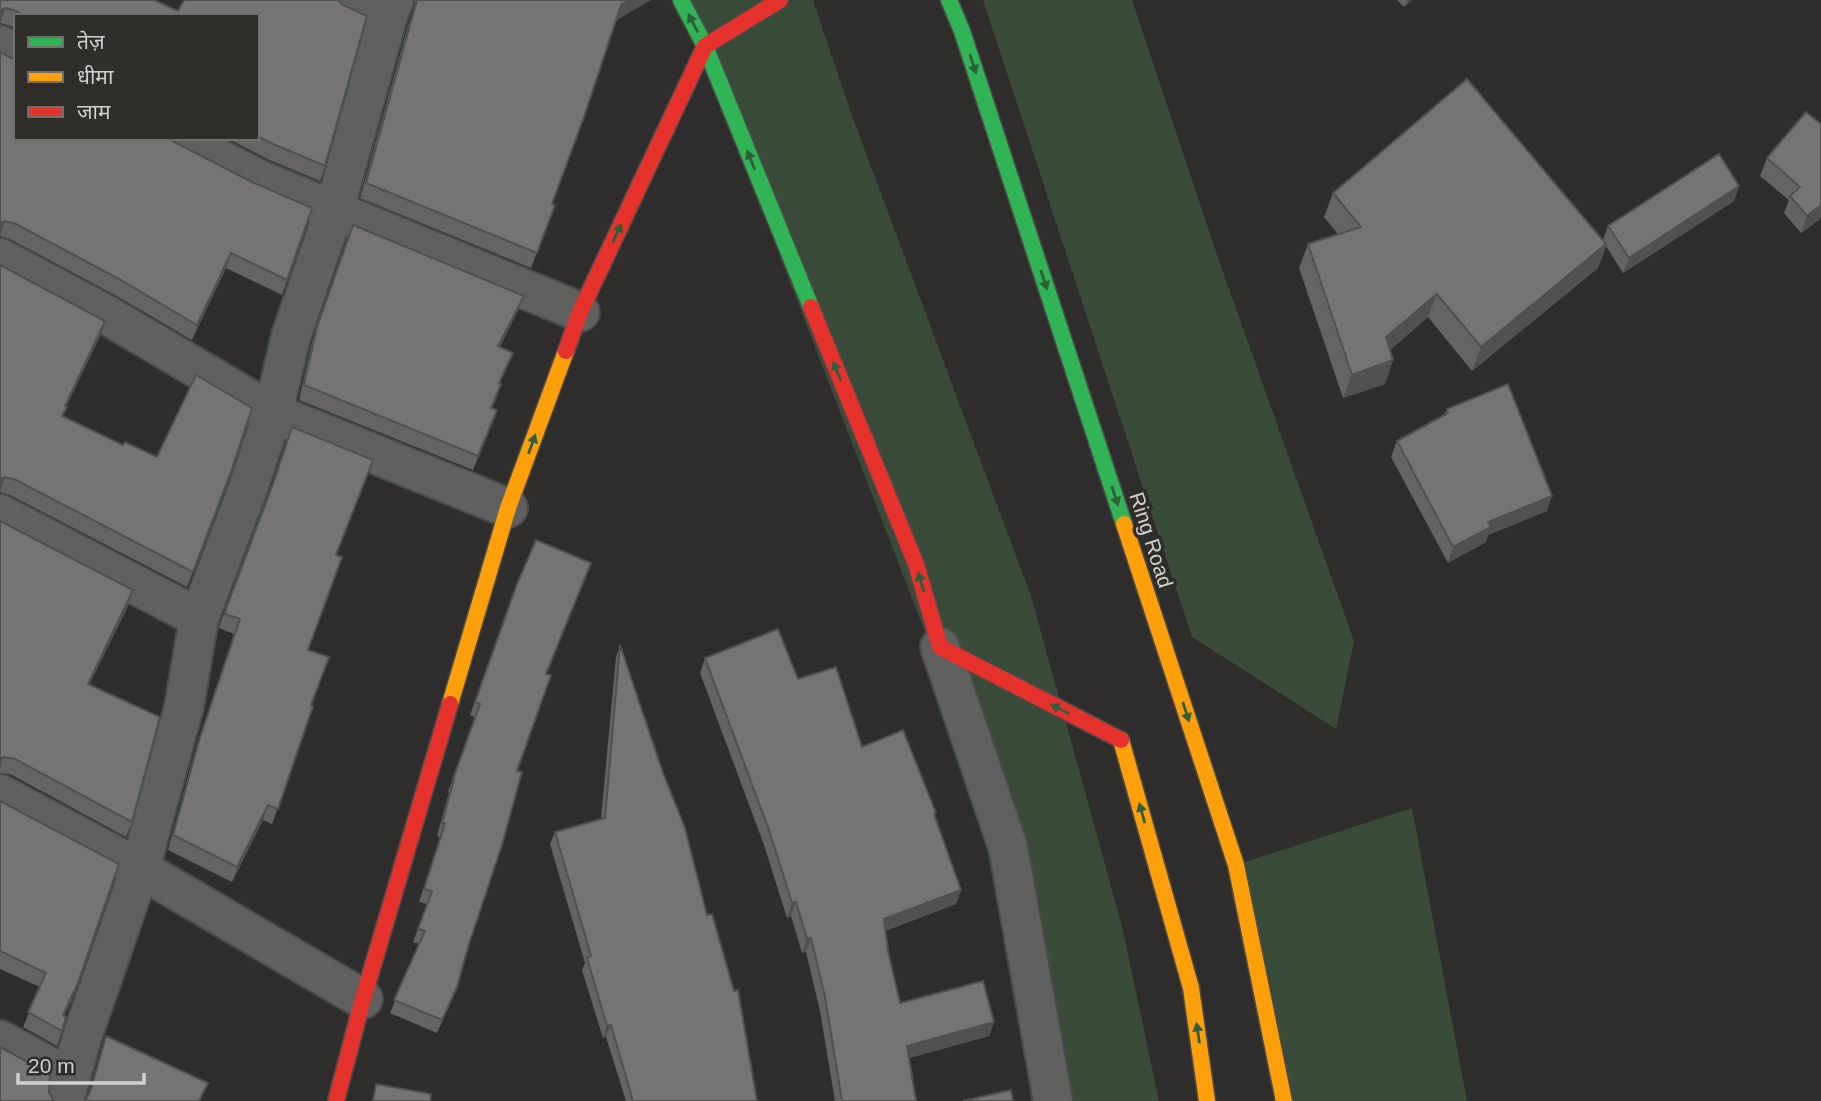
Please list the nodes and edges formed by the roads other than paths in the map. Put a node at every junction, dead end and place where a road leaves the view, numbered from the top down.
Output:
1 (347, 0) edge
2 (681, 0) edge
3 (780, 0) edge
4 (949, 0) edge
5 (391, 10) edge
6 (705, 46) junction
7 (183, 140) edge
8 (334, 211) junction
9 (0, 258) edge
10 (580, 312) junction
11 (273, 413) junction
12 (508, 508) junction
13 (0, 514) edge
14 (199, 618) junction
15 (940, 648) junction
16 (0, 794) edge
17 (139, 869) junction
18 (363, 999) junction
19 (0, 1040) edge
20 (68, 1090) edge
21 (336, 1101) edge
22 (1053, 1101) edge
23 (1207, 1101) edge
24 (1284, 1101) edge

1 - 5 street
6 -> 2 street
3 - 6 street
4 -> 24 street, Ring Road
5 - 8 street
10 -> 6 street
15 -> 6 street
7 - 8 street
8 - 10 street
8 - 11 street
9 - 11 street
12 -> 10 street
11 - 12 street
11 - 14 street
12 - 18 street
13 - 14 street
14 - 17 street
15 - 22 street
23 -> 15 street
16 - 17 street
17 - 18 street
17 - 20 street
18 - 21 street
19 - 20 street

